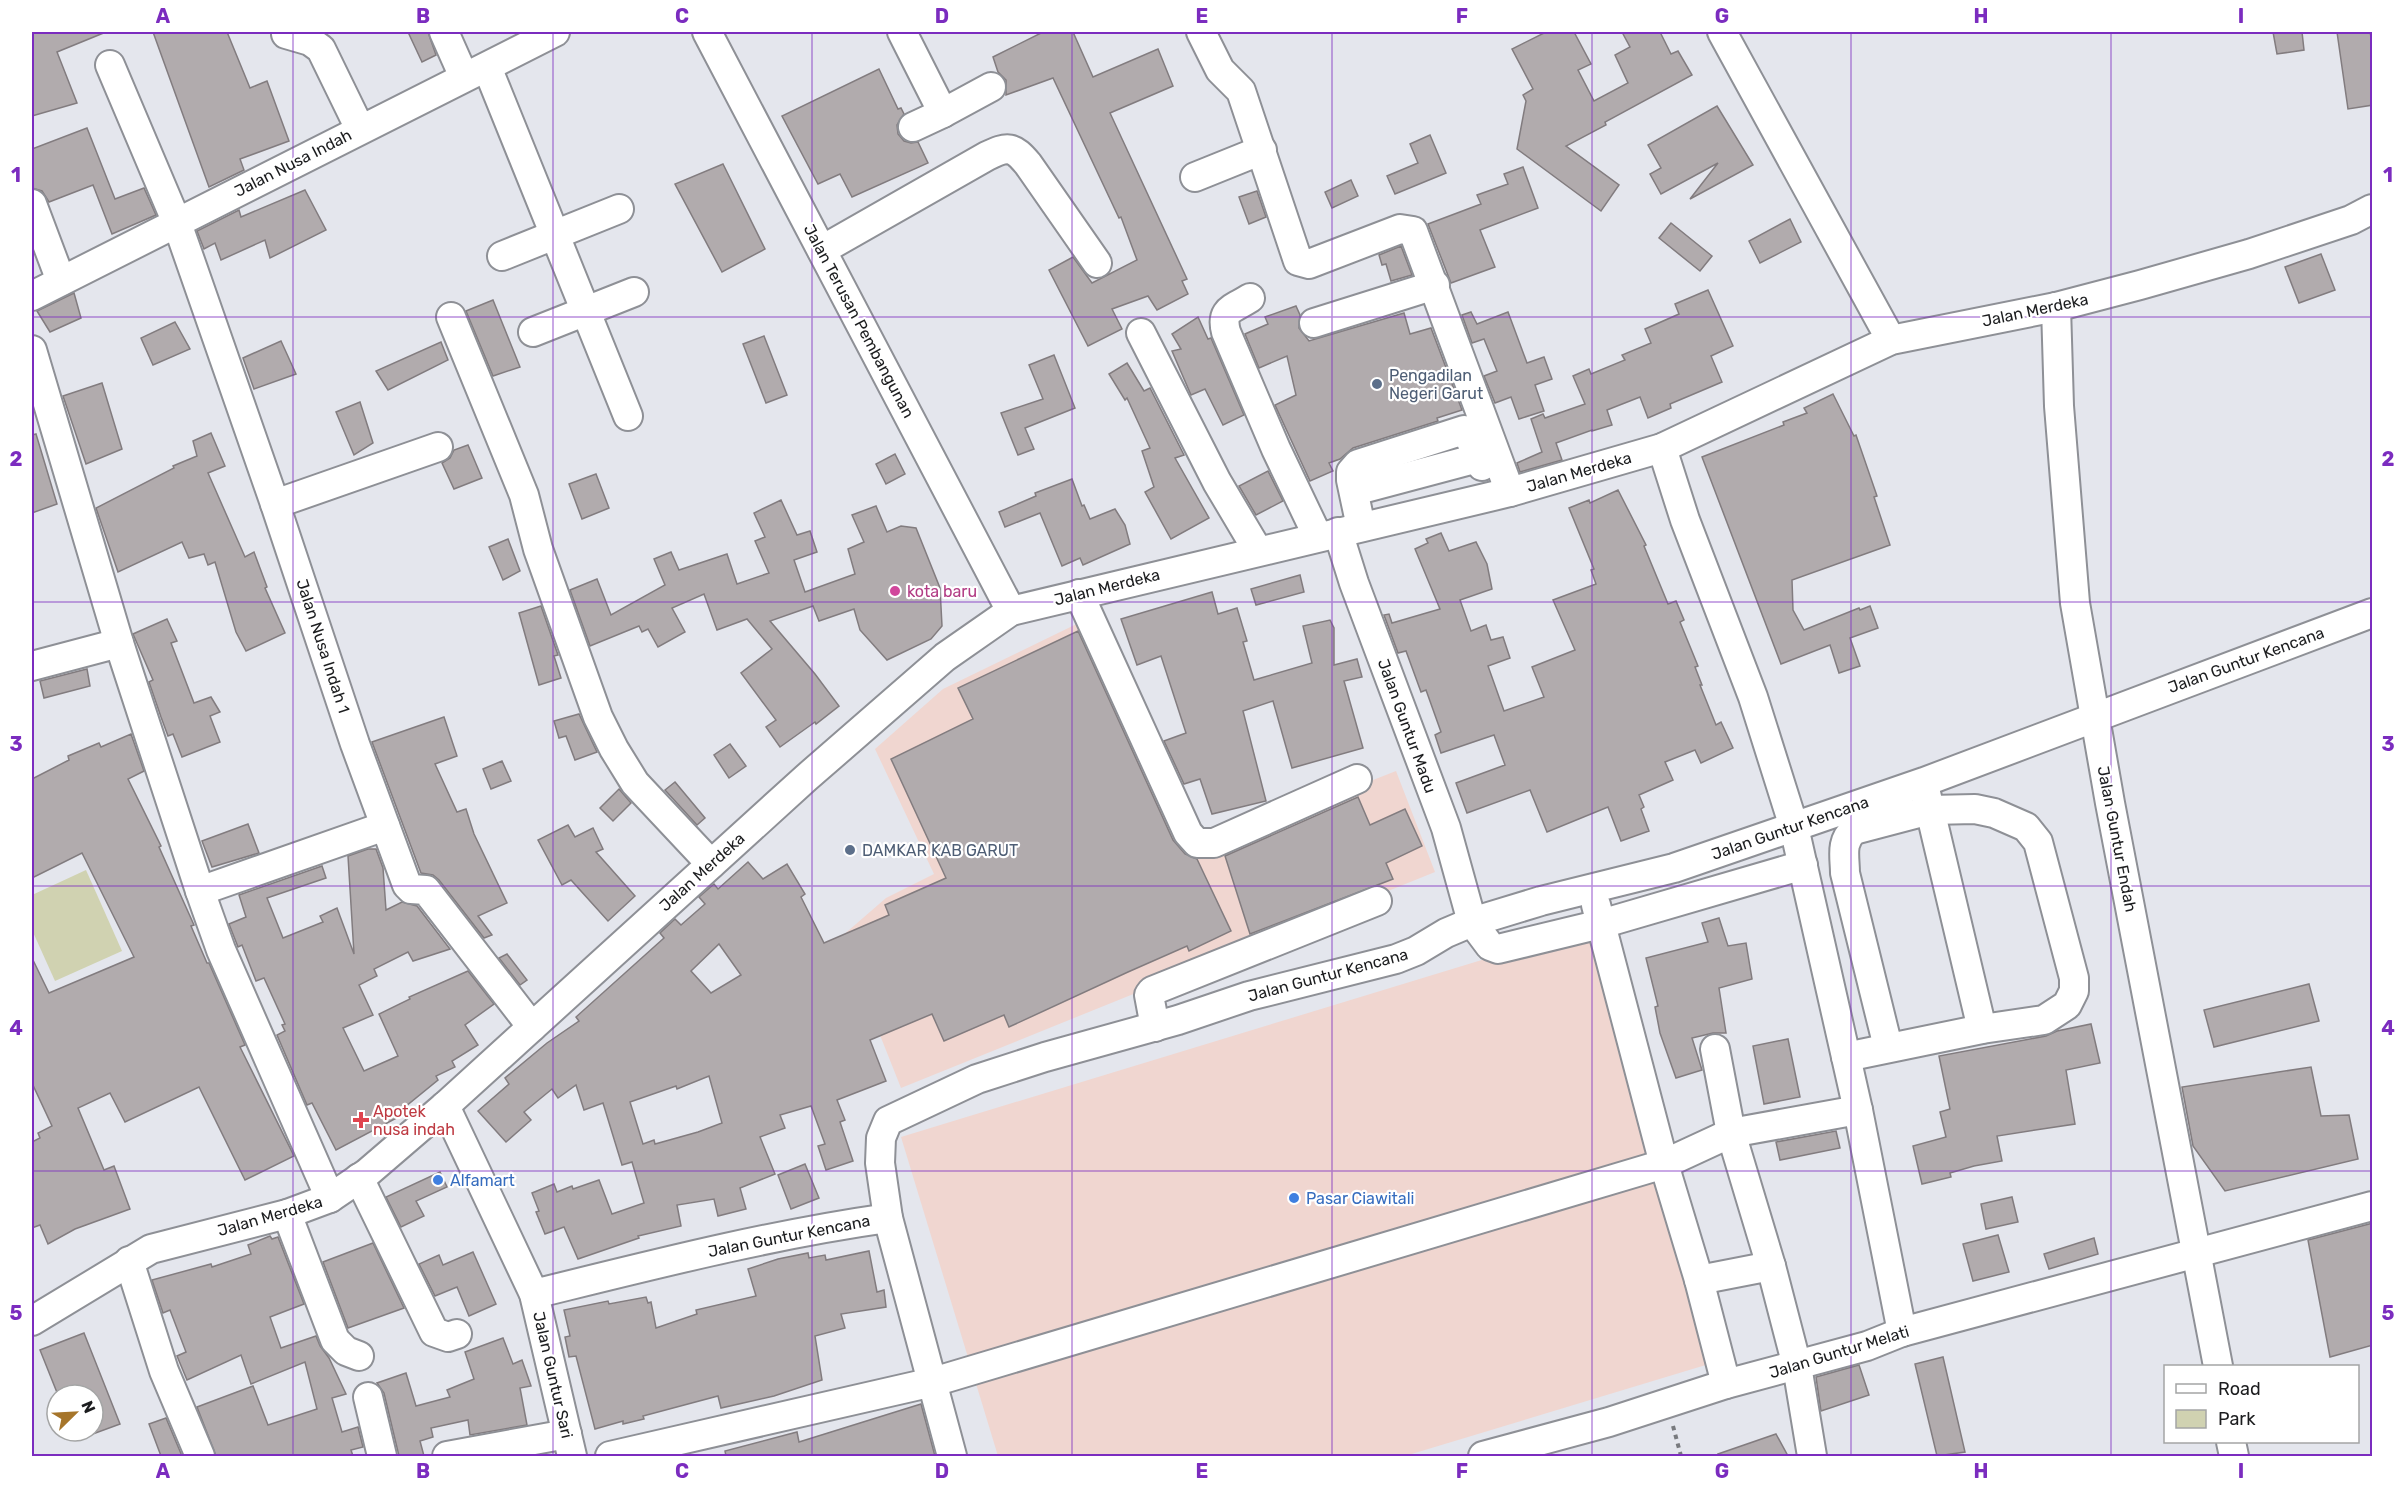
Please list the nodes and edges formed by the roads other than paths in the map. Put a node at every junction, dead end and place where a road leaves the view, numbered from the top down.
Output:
1 (444, 32) edge
2 (555, 32) edge
3 (707, 32) edge
4 (902, 32) edge
5 (1201, 32) edge
6 (1722, 32) edge
7 (286, 34) dead end
8 (110, 65) dead end
9 (475, 72) junction
10 (991, 87) dead end
11 (943, 113) junction
12 (913, 127) dead end
13 (360, 129) junction
14 (1262, 150) junction
15 (1195, 177) dead end
16 (32, 204) edge
17 (619, 209) dead end
18 (2373, 209) edge
19 (177, 223) junction
20 (555, 235) junction
21 (822, 250) junction
22 (502, 256) dead end
23 (1097, 263) dead end
24 (60, 281) junction
25 (1435, 285) junction
26 (634, 292) dead end
27 (32, 296) edge
28 (1251, 298) dead end
29 (2056, 307) junction
30 (584, 312) junction
31 (451, 316) dead end
32 (1314, 323) dead end
33 (533, 332) dead end
34 (1141, 333) dead end
35 (1891, 340) junction
36 (32, 351) edge
37 (628, 416) dead end
38 (438, 447) dead end
39 (1662, 448) junction
40 (1502, 494) junction
41 (275, 504) junction
42 (1339, 532) junction
43 (1258, 551) junction
44 (1079, 594) junction
45 (1011, 611) junction
46 (2373, 613) edge
47 (119, 643) junction
48 (32, 666) edge
49 (2095, 717) junction
50 (1357, 779) dead end
51 (1924, 782) junction
52 (1930, 810) junction
53 (385, 826) junction
54 (1794, 827) junction
55 (711, 864) junction
56 (1803, 865) junction
57 (1592, 888) junction
58 (200, 891) junction
59 (1377, 901) dead end
60 (1472, 922) junction
61 (1601, 924) junction
62 (532, 1027) junction
63 (1155, 1027) junction
64 (1982, 1029) junction
65 (1888, 1047) junction
66 (1715, 1049) dead end
67 (1846, 1057) junction
68 (445, 1106) junction
69 (1858, 1110) junction
70 (1731, 1133) junction
71 (1664, 1164) junction
72 (359, 1178) junction
73 (330, 1198) junction
74 (2373, 1206) edge
75 (287, 1214) junction
76 (888, 1218) junction
77 (2196, 1253) junction
78 (129, 1261) junction
79 (1771, 1266) junction
80 (1699, 1280) junction
81 (534, 1294) junction
82 (32, 1322) edge
83 (1902, 1332) junction
84 (457, 1334) dead end
85 (359, 1356) dead end
86 (2218, 1365) edge
87 (1797, 1366) junction
88 (933, 1382) junction
89 (1726, 1384) junction
90 (368, 1397) dead end
91 (569, 1445) edge
92 (200, 1456) edge
93 (382, 1456) edge
94 (447, 1456) edge
95 (610, 1456) edge
96 (952, 1456) edge
97 (1483, 1456) edge
98 (1812, 1456) edge

1 - 9 street
2 - 9 street, Jalan Nusa Indah
3 - 21 street, Jalan Terusan Pembangunan
4 - 11 street
5 - 14 street
6 - 35 street
7 - 13 street
8 - 19 street, Jalan Nusa Indah 1
9 - 13 street, Jalan Nusa Indah
9 - 20 street
10 - 11 street
11 - 12 street
13 - 19 street, Jalan Nusa Indah
14 - 15 street
14 - 25 street
16 - 24 street
17 - 20 street
18 - 29 street, Jalan Merdeka
19 - 24 street, Jalan Nusa Indah
19 - 41 street, Jalan Nusa Indah 1
20 - 22 street
20 - 30 street
21 - 23 street
21 - 45 street, Jalan Terusan Pembangunan
24 - 27 street, Jalan Nusa Indah
25 - 32 street
25 - 40 street
26 - 30 street
28 - 42 street
29 - 35 street, Jalan Merdeka
29 - 49 street, Jalan Guntur Endah
30 - 33 street
30 - 37 street
31 - 55 street
34 - 43 street
35 - 39 street, Jalan Merdeka
36 - 47 street
38 - 41 street
39 - 40 street, Jalan Merdeka
39 - 54 street
40 - 42 street, Jalan Merdeka
40 - 42 street
41 - 53 street, Jalan Nusa Indah 1
42 - 43 street, Jalan Merdeka
42 - 60 street, Jalan Guntur Madu
43 - 44 street, Jalan Merdeka
44 - 45 street, Jalan Merdeka
44 - 50 street
45 - 55 street, Jalan Merdeka
46 - 49 street, Jalan Guntur Kencana
47 - 48 street
47 - 58 street
49 - 51 street, Jalan Guntur Kencana
49 - 77 street, Jalan Guntur Endah
51 - 52 street
51 - 54 street, Jalan Guntur Kencana
52 - 64 street
52 - 64 street
52 - 65 street
53 - 58 street
53 - 62 street, Jalan Nusa Indah 1
54 - 56 street
54 - 57 street, Jalan Guntur Kencana
55 - 62 street, Jalan Merdeka
56 - 61 street
56 - 67 street
57 - 60 street, Jalan Guntur Kencana
57 - 61 street
58 - 73 street
59 - 63 street
60 - 61 street
60 - 63 street, Jalan Guntur Kencana
61 - 71 street
62 - 68 street, Jalan Merdeka
63 - 76 street, Jalan Guntur Kencana
64 - 65 street
65 - 67 street
66 - 70 street
67 - 69 street
68 - 72 street, Jalan Merdeka
68 - 81 street, Jalan Guntur Sari
69 - 70 street
69 - 83 street
70 - 71 street
70 - 79 street
71 - 80 street
71 - 88 street
72 - 73 street, Jalan Merdeka
72 - 84 street
73 - 75 street, Jalan Merdeka
74 - 77 street, Jalan Guntur Melati
75 - 78 street, Jalan Merdeka
75 - 85 street
76 - 81 street, Jalan Guntur Kencana
76 - 88 street
77 - 83 street, Jalan Guntur Melati
77 - 86 street, Jalan Guntur Endah
78 - 82 street, Jalan Merdeka
78 - 92 street
79 - 80 street
79 - 87 street
80 - 89 street
81 - 91 street, Jalan Guntur Sari
83 - 87 street, Jalan Guntur Melati
87 - 89 street, Jalan Guntur Melati
87 - 98 street
88 - 95 street
88 - 96 street
89 - 97 street, Jalan Guntur Melati
90 - 93 street
91 - 94 street

